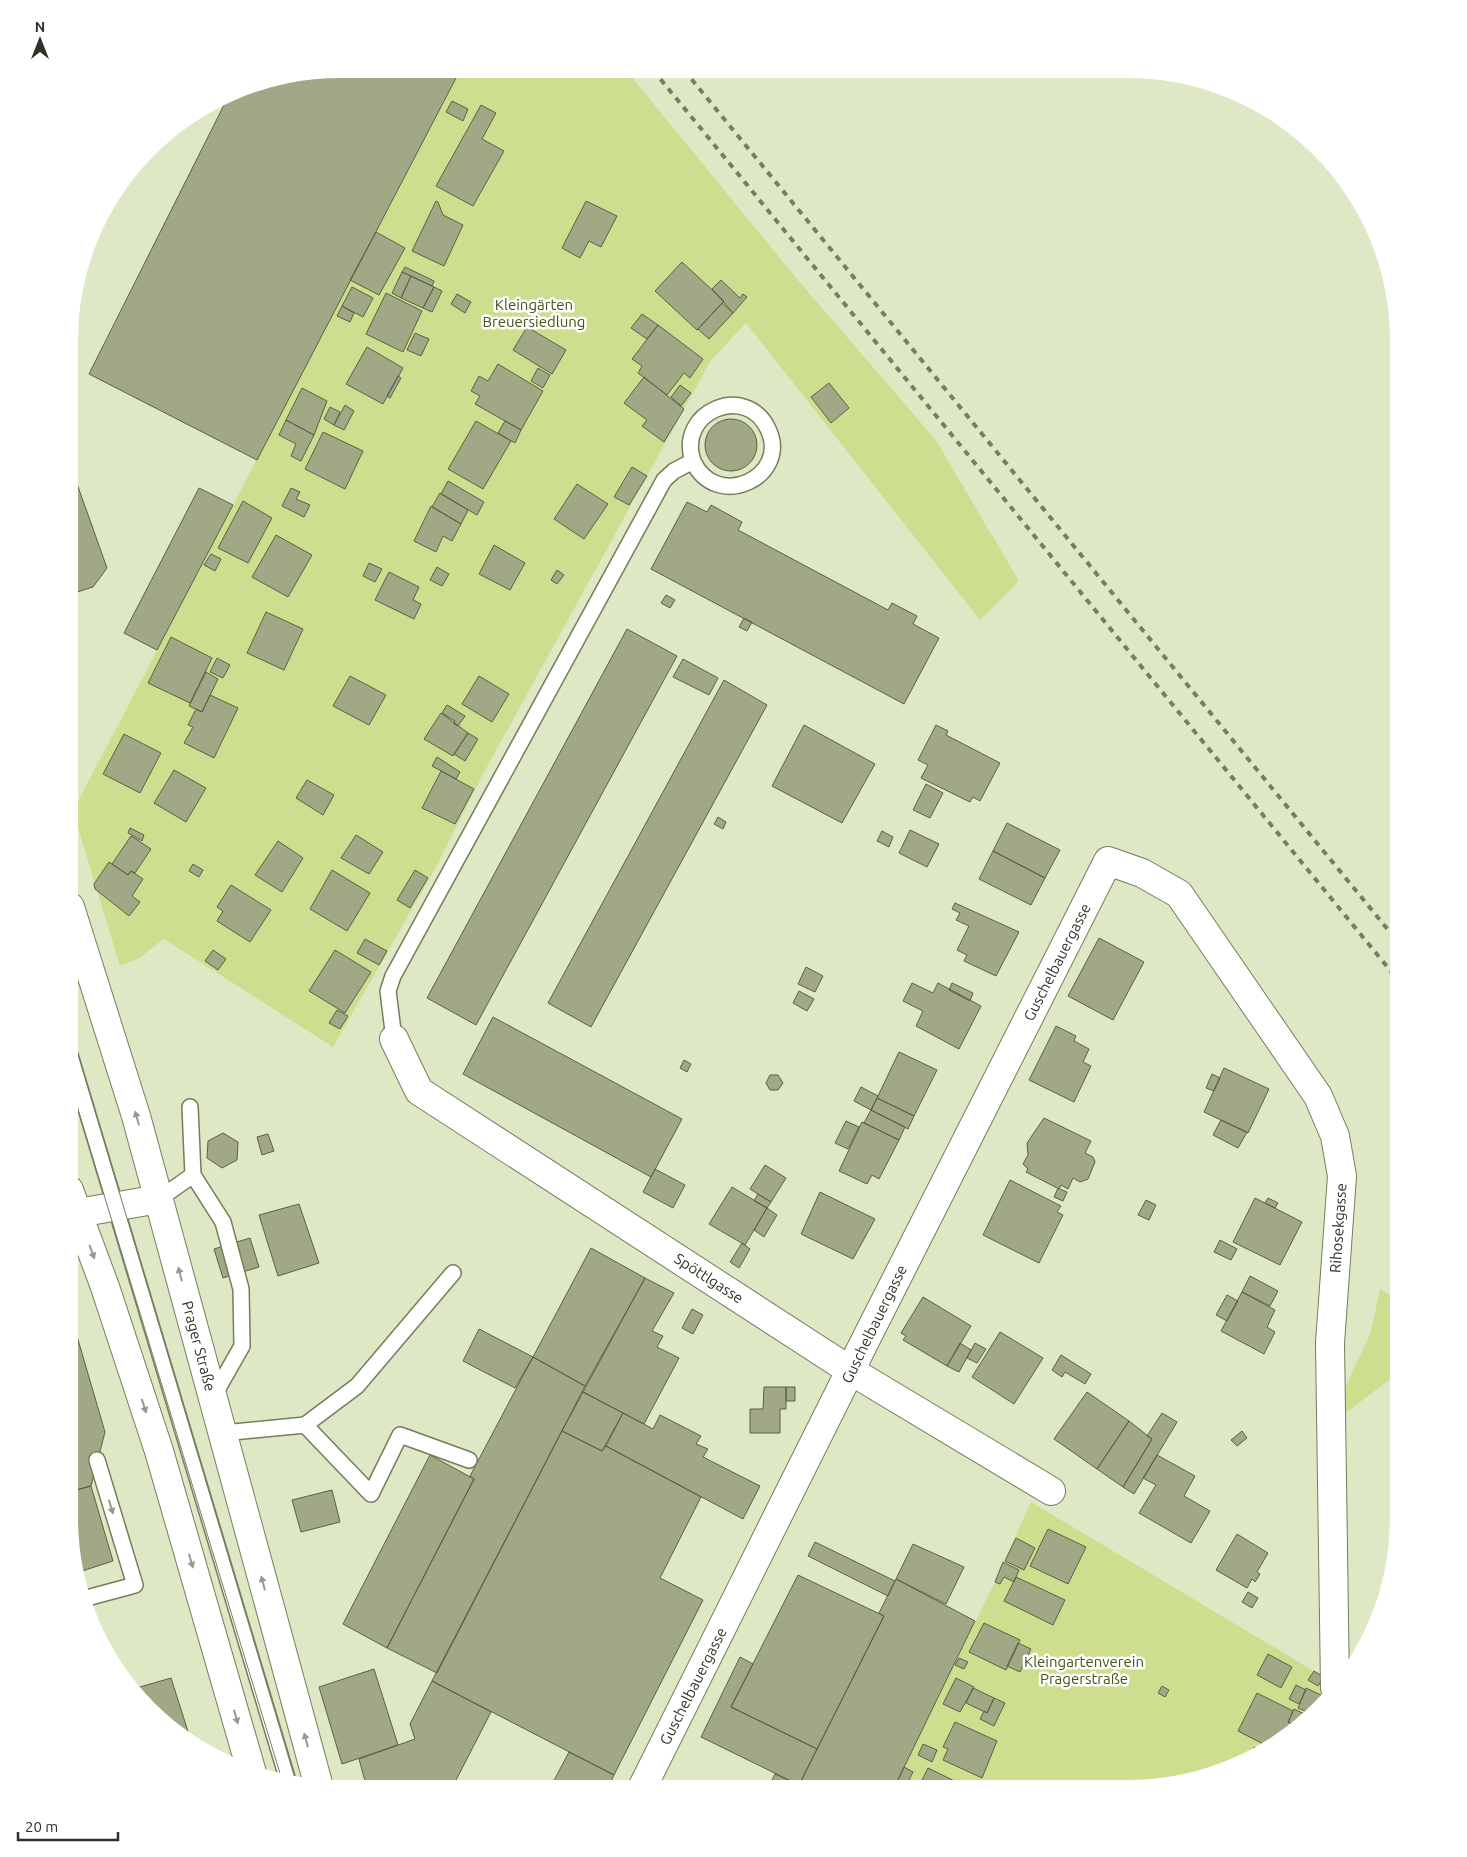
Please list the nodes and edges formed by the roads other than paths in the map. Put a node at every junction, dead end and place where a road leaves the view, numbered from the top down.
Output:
1 (694, 461) junction
2 (1108, 861) joint
3 (77, 929) edge
4 (394, 1039) joint
5 (77, 1079) edge
6 (190, 1107) dead end
7 (193, 1175) junction
8 (159, 1199) junction
9 (77, 1205) edge
10 (115, 1207) junction
11 (77, 1218) edge
12 (453, 1273) dead end
13 (851, 1371) junction
14 (212, 1397) junction
15 (305, 1425) junction
16 (222, 1433) junction
17 (97, 1460) dead end
18 (470, 1460) dead end
19 (1051, 1491) dead end
20 (90, 1597) edge
21 (1335, 1677) edge
22 (249, 1764) edge
23 (286, 1773) edge
24 (317, 1778) edge
25 (646, 1780) edge

1 - 1 lane
1 - 4 lane
2 - 13 street, Guschelbauergasse
2 - 21 street, Rihosekgasse
8 -> 3 street, Prager Straße
4 - 13 street, Spöttlgasse
5 - 10 lane
6 - 7 lane
7 - 8 lane
7 - 14 lane
8 - 10 street
14 -> 8 street, Prager Straße
9 - 10 street
10 - 23 lane
11 -> 22 street
12 - 15 lane
13 - 19 street, Spöttlgasse
13 - 25 street, Guschelbauergasse
14 - 16 street, Prager Straße
15 - 16 lane
15 - 18 lane
24 -> 16 street, Prager Straße
17 -> 20 lane

